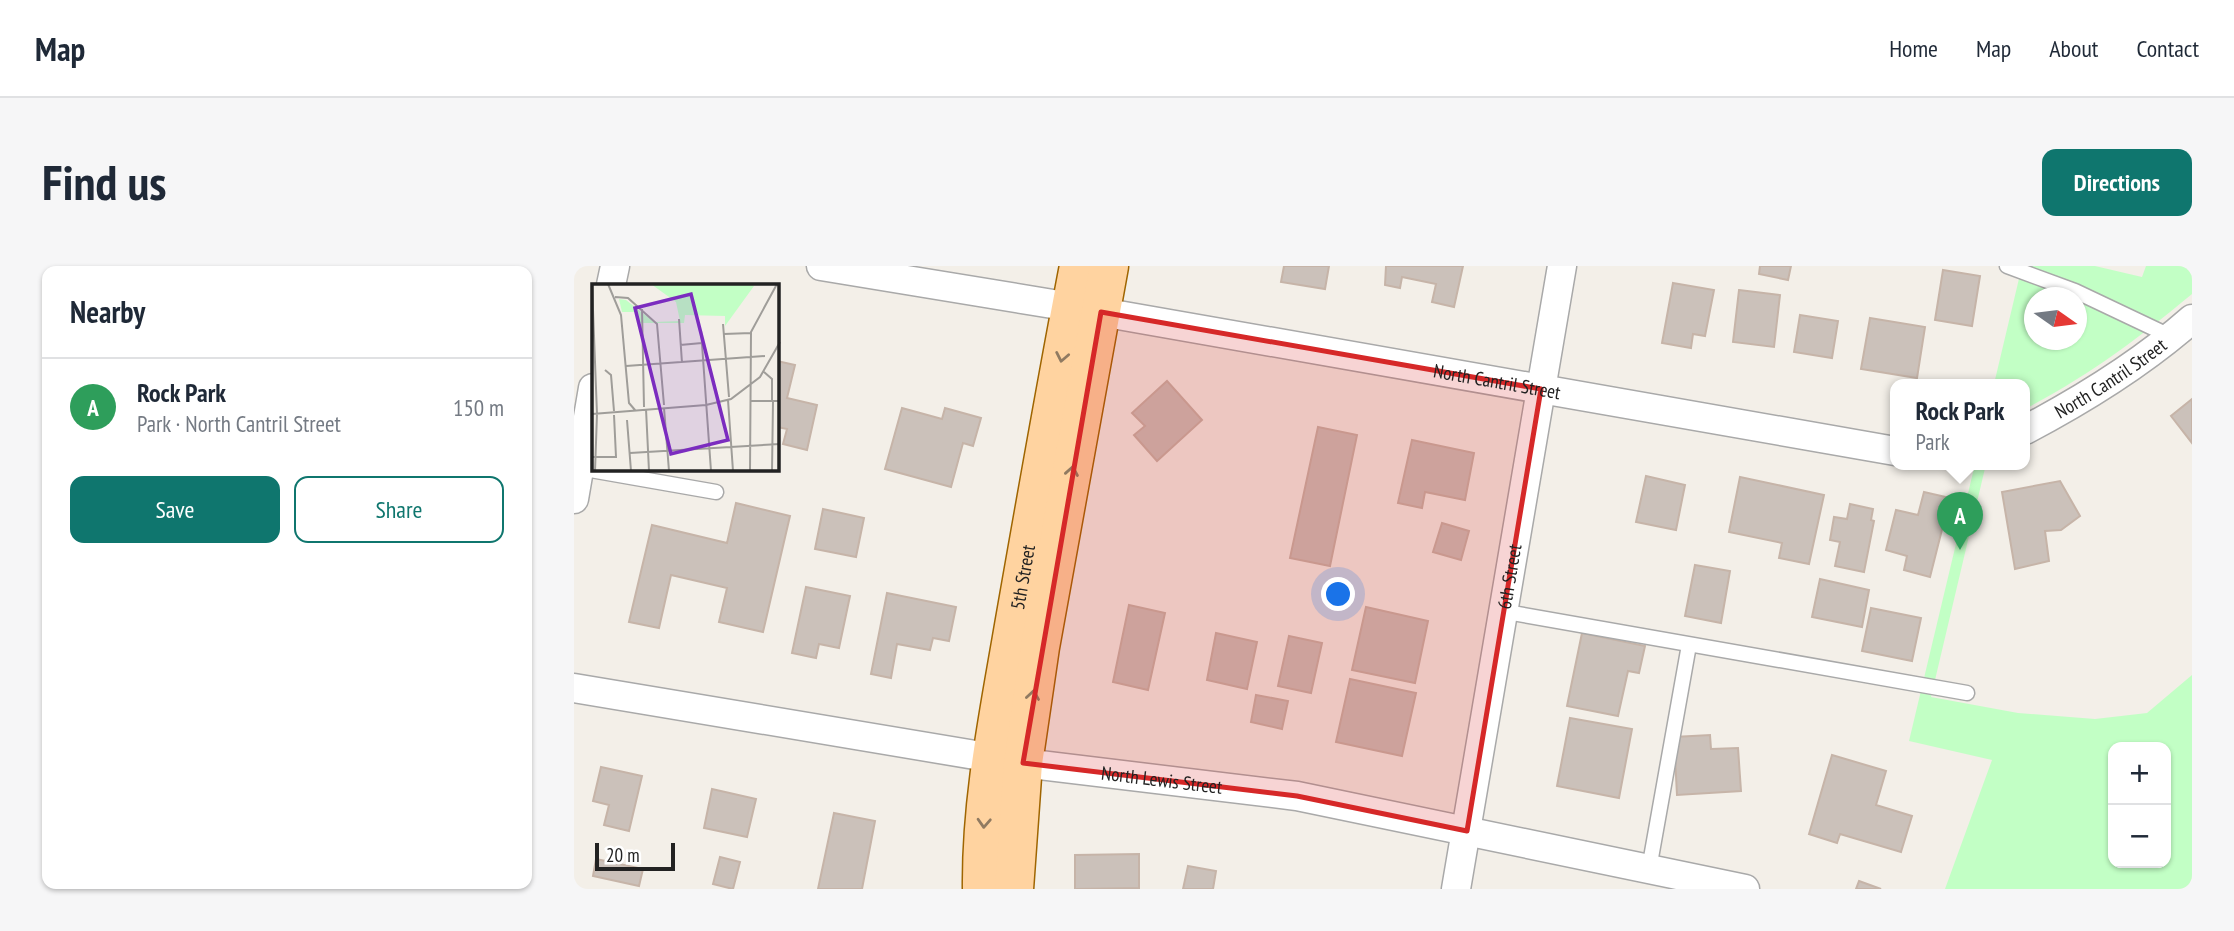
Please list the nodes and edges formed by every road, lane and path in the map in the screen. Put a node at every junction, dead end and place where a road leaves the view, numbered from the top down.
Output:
1 (615, 266) edge
2 (821, 266) edge
3 (1079, 266) edge
4 (1110, 266) edge
5 (1562, 266) edge
6 (2007, 266) edge
7 (611, 284) edge
8 (1086, 309) junction
9 (2182, 328) edge
10 (1541, 389) junction
11 (592, 394) edge
12 (2030, 427) edge
13 (1890, 450) edge
14 (579, 468) junction
15 (592, 470) edge
16 (596, 471) edge
17 (716, 492) dead end
18 (574, 499) edge
19 (1501, 611) junction
20 (1689, 645) junction
21 (574, 688) edge
22 (1967, 693) dead end
23 (1007, 760) junction
24 (1467, 831) junction
25 (1649, 869) junction
26 (982, 889) edge
27 (1014, 889) edge
28 (1456, 889) edge
29 (1745, 889) edge

1 - 7 street
2 - 8 street, North Cantril Street
3 - 8 main road, 5th Street
4 - 8 main road, 5th Street
5 - 10 street, 6th Street
6 - 9 lane
8 - 10 street, North Cantril Street
8 - 23 main road, 5th Street
9 - 12 street, North Cantril Street
10 - 13 street, North Cantril Street
10 - 19 street, 6th Street
11 - 14 street
14 - 15 lane
14 - 18 street
16 - 17 lane
19 - 20 lane
19 - 24 street, 6th Street
20 - 22 lane
20 - 25 lane
21 - 23 street, North Lewis Street
23 - 24 street, North Lewis Street
23 -> 26 main road, 5th Street
23 - 27 main road, 5th Street
24 - 25 street, North Lewis Street
24 - 28 street, 6th Street
25 - 29 street, North Lewis Street

